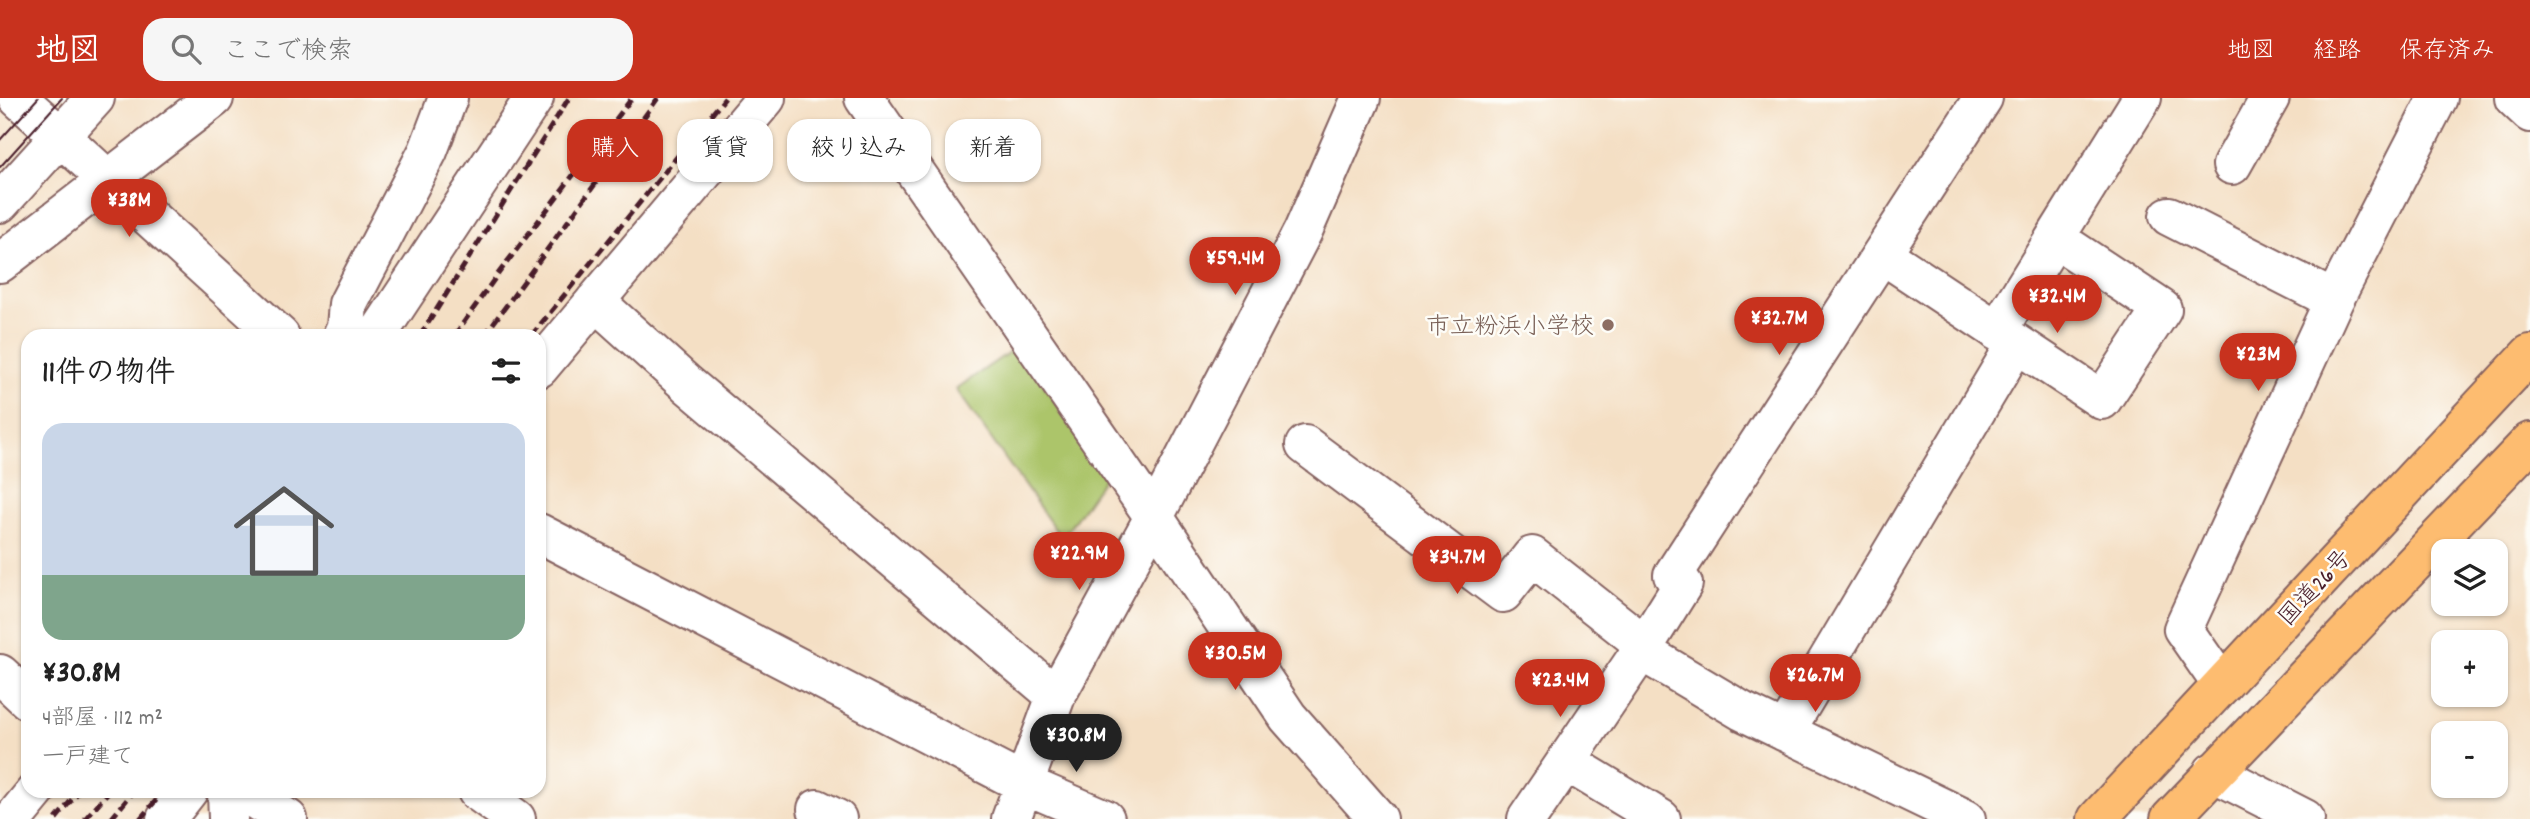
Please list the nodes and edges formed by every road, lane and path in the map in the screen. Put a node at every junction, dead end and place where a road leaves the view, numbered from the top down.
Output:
1 (16, 98) edge
2 (214, 98) edge
3 (448, 98) edge
4 (534, 98) edge
5 (766, 98) edge
6 (864, 98) edge
7 (1360, 98) edge
8 (1983, 98) edge
9 (2142, 98) edge
10 (2270, 98) edge
11 (2438, 98) edge
12 (2514, 98) edge
13 (0, 113) edge
14 (73, 113) edge
15 (2530, 113) edge
16 (2232, 165) dead end
17 (107, 179) junction
18 (4, 189) edge
19 (2169, 216) dead end
20 (2055, 238) junction
21 (1882, 254) junction
22 (0, 263) edge
23 (2334, 300) junction
24 (595, 301) junction
25 (272, 329) edge
26 (345, 329) edge
27 (381, 329) edge
28 (2007, 337) junction
29 (2530, 354) edge
30 (546, 360) edge
31 (2530, 442) edge
32 (1305, 445) dead end
33 (1154, 517) junction
34 (546, 537) edge
35 (1643, 648) junction
36 (0, 674) edge
37 (2222, 685) junction
38 (21, 694) edge
39 (1056, 696) junction
40 (1785, 733) junction
41 (1567, 762) junction
42 (2213, 772) junction
43 (1024, 784) junction
44 (30, 798) edge
45 (182, 798) edge
46 (227, 798) edge
47 (254, 798) edge
48 (487, 798) edge
49 (13, 819) edge
50 (166, 819) edge
51 (228, 819) edge
52 (288, 819) edge
53 (516, 819) edge
54 (1011, 819) edge
55 (1105, 819) edge
56 (1378, 819) edge
57 (1527, 819) edge
58 (1661, 819) edge
59 (1966, 819) edge
60 (2097, 819) edge
61 (2170, 819) edge
62 (2305, 819) edge

1 - 13 street
1 - 14 street
2 - 17 street
3 - 26 street
4 - 27 street
5 - 24 street
6 - 33 street
7 - 33 street
8 - 21 street
9 - 20 street
10 - 16 street
11 - 23 street
12 - 15 street
14 - 17 street
14 - 18 street
17 - 22 street
17 - 25 street
19 - 23 street
20 - 28 street
20 - 28 street
21 - 28 street
21 - 35 street
23 - 37 street
24 - 30 street
24 - 39 street
28 - 40 street
29 - 37 highway, 国道26号
31 - 42 highway
32 - 35 street
33 - 39 street
33 - 56 street
34 - 43 street
35 - 40 street
35 - 41 street
36 - 38 street
37 - 60 highway, 国道26号
39 - 43 street
40 - 59 street
41 - 57 street
41 - 58 street
42 - 61 highway
42 - 62 street
43 - 54 street
43 - 55 street
44 - 49 street
45 - 50 street
46 - 51 street
47 - 52 street
48 - 53 street

